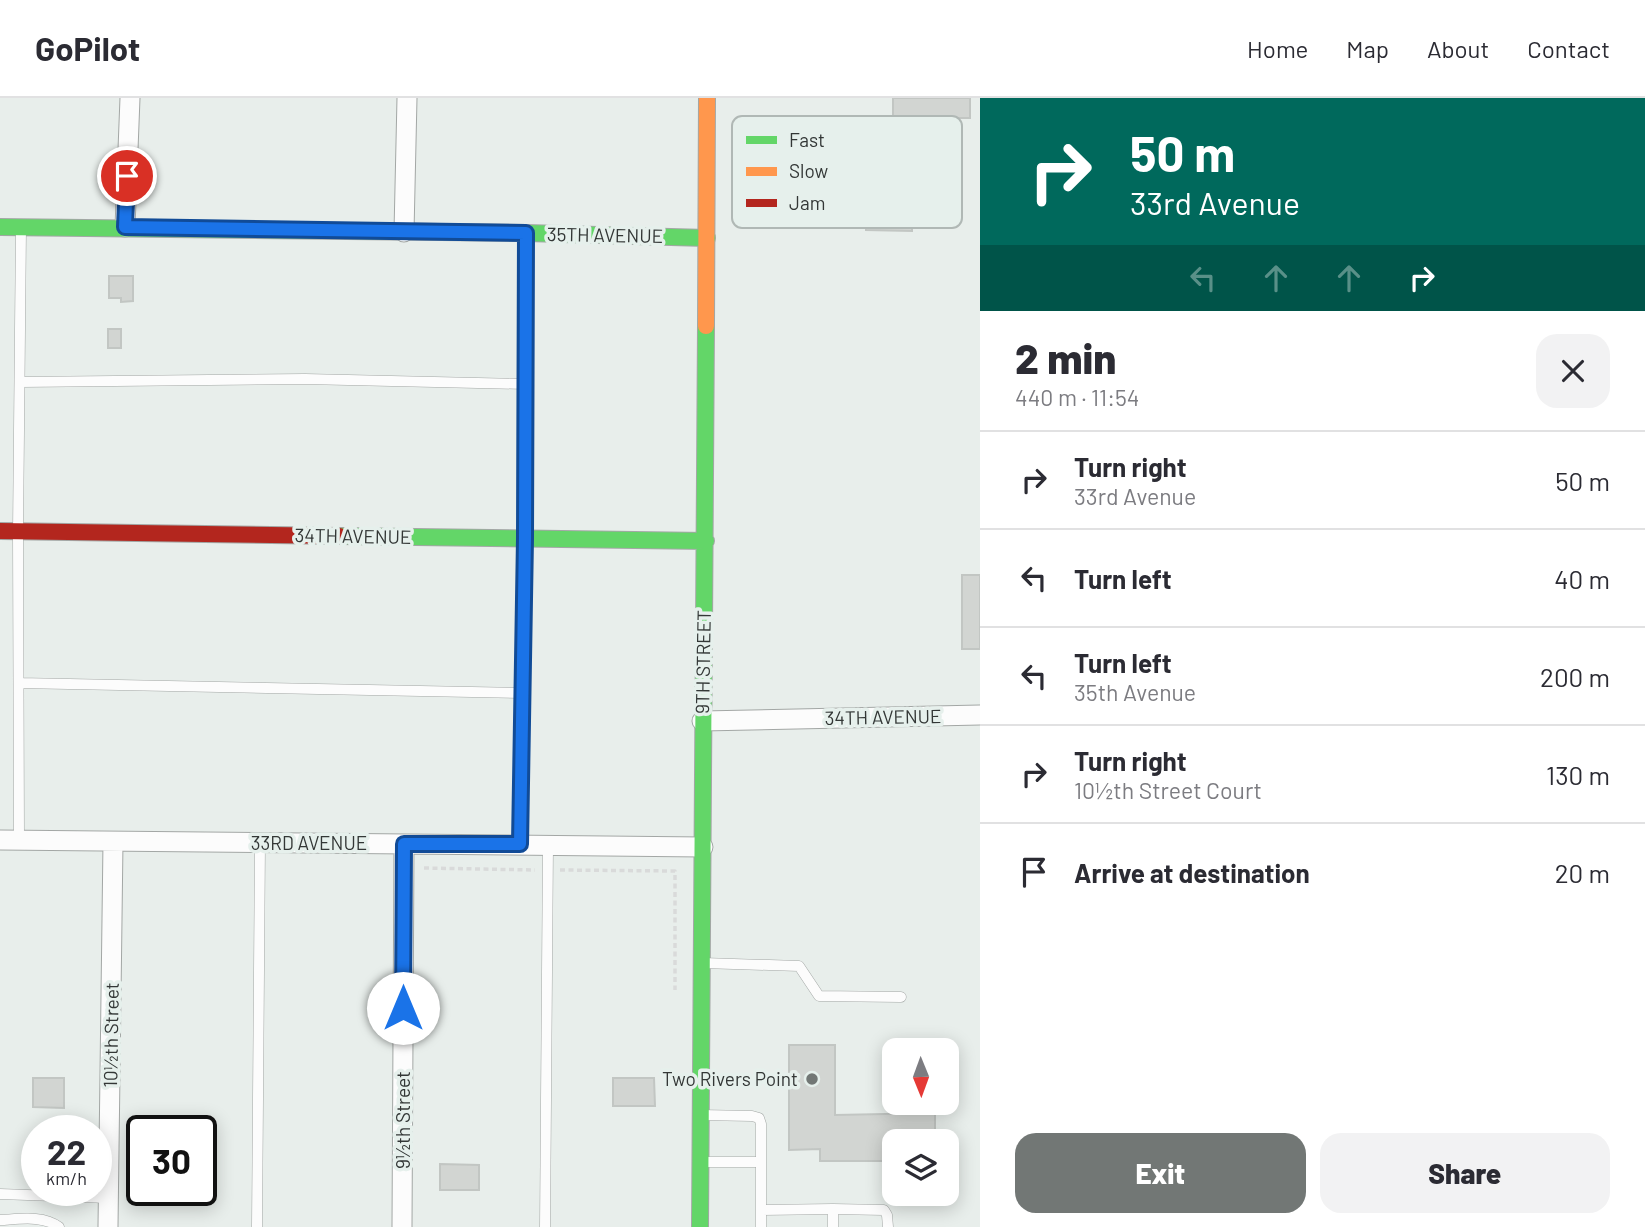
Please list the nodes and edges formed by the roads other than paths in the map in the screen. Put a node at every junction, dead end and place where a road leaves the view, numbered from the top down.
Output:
1 (130, 98) edge
2 (407, 98) edge
3 (707, 98) edge
4 (0, 227) edge
5 (21, 227) junction
6 (125, 227) junction
7 (404, 232) junction
8 (526, 233) junction
9 (707, 237) junction
10 (20, 382) junction
11 (525, 384) junction
12 (0, 531) edge
13 (18, 531) junction
14 (525, 538) junction
15 (706, 541) junction
16 (19, 683) junction
17 (522, 692) junction
18 (980, 715) edge
19 (702, 721) junction
20 (10, 840) edge
21 (113, 842) junction
22 (260, 843) junction
23 (404, 844) junction
24 (520, 844) junction
25 (548, 845) junction
26 (703, 847) junction
27 (702, 963) junction
28 (901, 997) dead end
29 (110, 1115) edge
30 (701, 1115) junction
31 (700, 1161) junction
32 (761, 1162) junction
33 (0, 1194) edge
34 (21, 1195) edge
35 (109, 1206) edge
36 (833, 1209) junction
37 (761, 1210) junction
38 (0, 1220) edge
39 (46, 1224) edge
40 (60, 1227) edge
41 (108, 1227) edge
42 (257, 1227) edge
43 (402, 1227) edge
44 (545, 1227) edge
45 (700, 1227) edge
46 (761, 1227) edge
47 (833, 1227) edge
48 (888, 1227) edge

1 - 6 street
2 - 7 street
3 - 9 street, 9TH STREET
4 - 5 street, 35TH AVENUE
5 - 6 street, 35TH AVENUE
5 - 10 lane
6 - 7 street, 35TH AVENUE
7 - 8 street, 35TH AVENUE
8 - 9 street, 35TH AVENUE
8 - 11 lane
9 - 15 street, 9TH STREET
10 - 11 lane
10 - 13 lane
11 - 14 lane
12 - 13 street, 34TH AVENUE
13 - 14 street, 34TH AVENUE
13 - 16 lane
14 - 15 street, 34TH AVENUE
14 - 17 lane
15 - 19 street, 9TH STREET
16 - 17 lane
16 - 20 lane
17 - 24 lane
18 - 19 street, 34TH AVENUE
19 - 26 street, 9TH STREET
20 - 21 street, 33RD AVENUE
21 - 22 street, 33RD AVENUE
21 - 29 street, 10½th Street
22 - 23 street, 33RD AVENUE
22 - 42 lane
23 - 24 street, 33RD AVENUE
23 - 43 street, 9½th Street
24 - 25 street, 33RD AVENUE
25 - 26 street, 33RD AVENUE
25 - 44 lane
26 - 27 street, 9TH STREET
27 - 28 lane
27 - 30 street, 9TH STREET
30 - 31 street, 9TH STREET
30 - 32 lane
31 - 32 lane
31 - 45 street, 9TH STREET
32 - 37 lane
33 - 34 lane
35 - 41 street, 10½th Street
36 - 37 lane
36 - 47 lane
36 - 48 lane
37 - 46 lane
38 - 39 lane
39 - 40 lane

